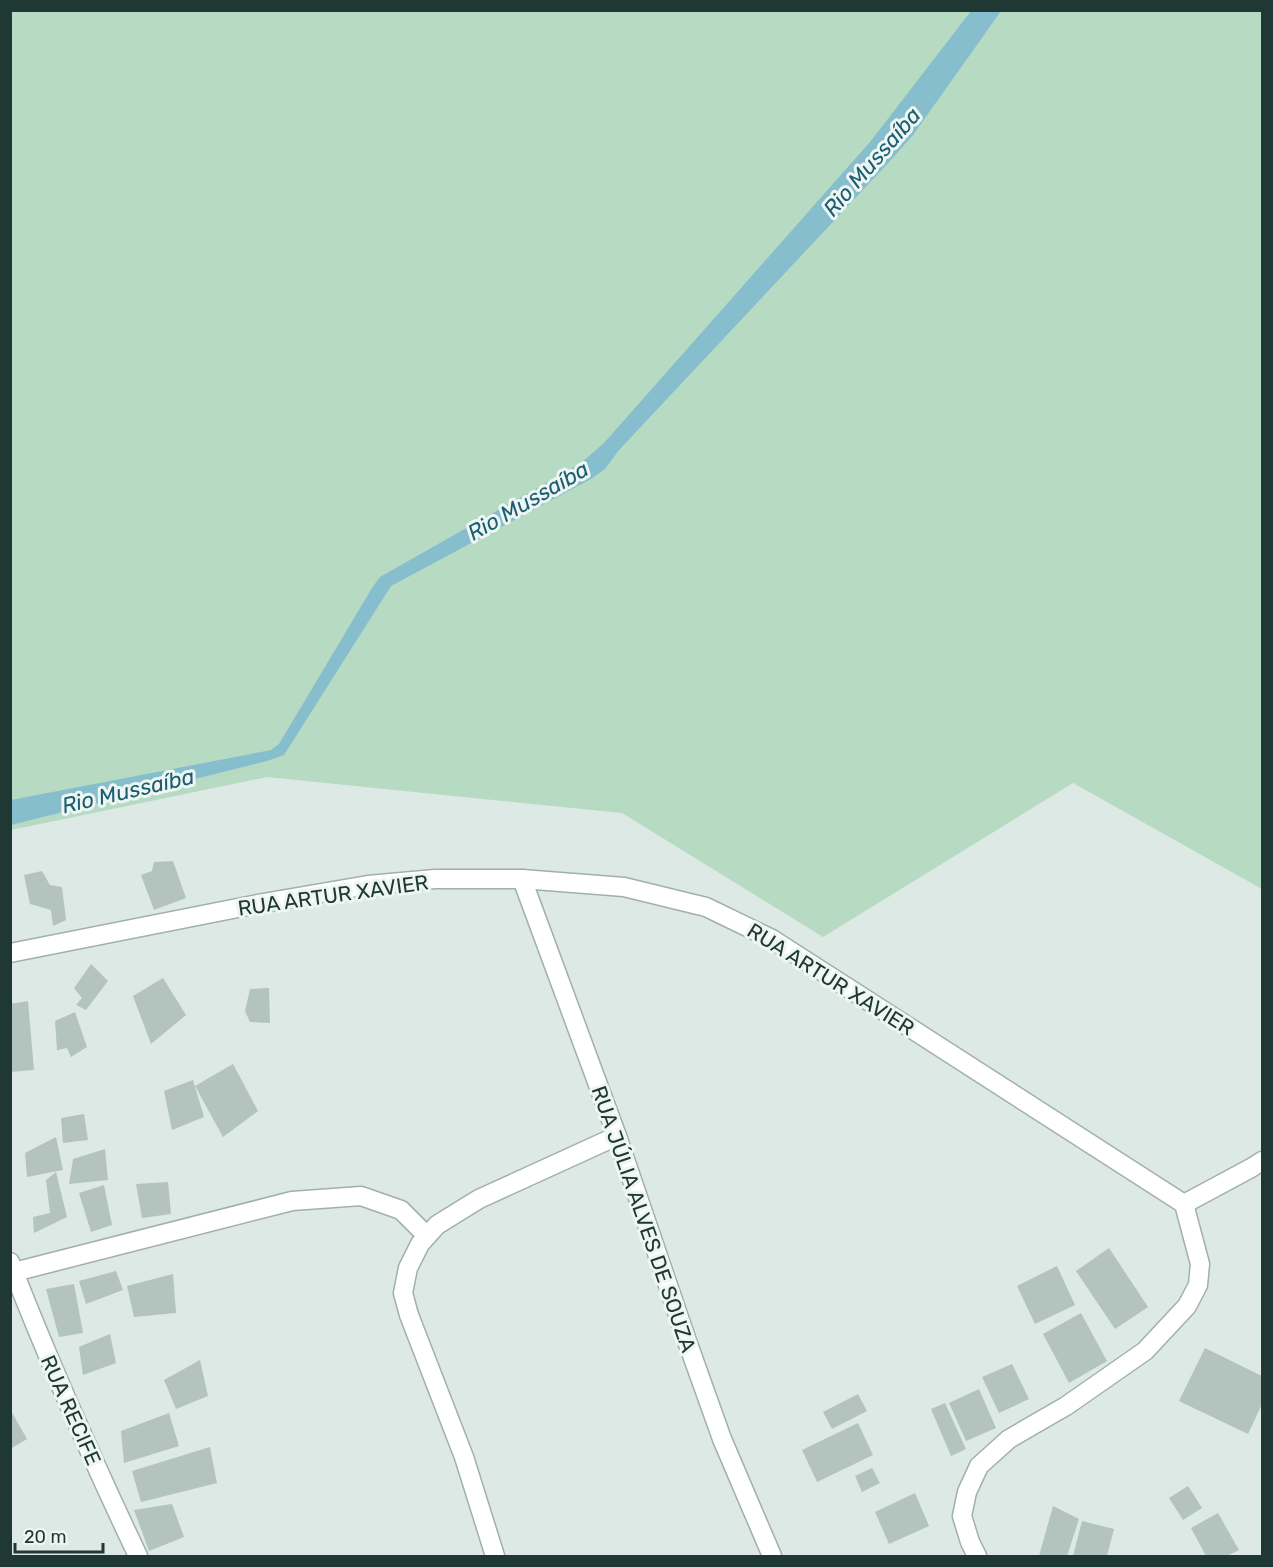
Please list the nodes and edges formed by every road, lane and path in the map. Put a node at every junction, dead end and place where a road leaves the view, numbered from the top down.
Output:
1 (522, 879) junction
2 (10, 953) edge
3 (617, 1136) junction
4 (1263, 1161) edge
5 (1184, 1203) junction
6 (427, 1236) junction
7 (12, 1267) edge
8 (138, 1557) edge
9 (495, 1557) edge
10 (772, 1557) edge
11 (977, 1557) edge

1 - 2 street, RUA ARTUR XAVIER
1 - 3 street, RUA JÚLIA ALVES DE SOUZA
1 - 5 street, RUA ARTUR XAVIER
3 - 6 street
3 - 10 street, RUA JÚLIA ALVES DE SOUZA
4 - 5 street
5 - 11 street
6 - 7 street
6 - 9 street
7 - 8 street, RUA RECIFE

